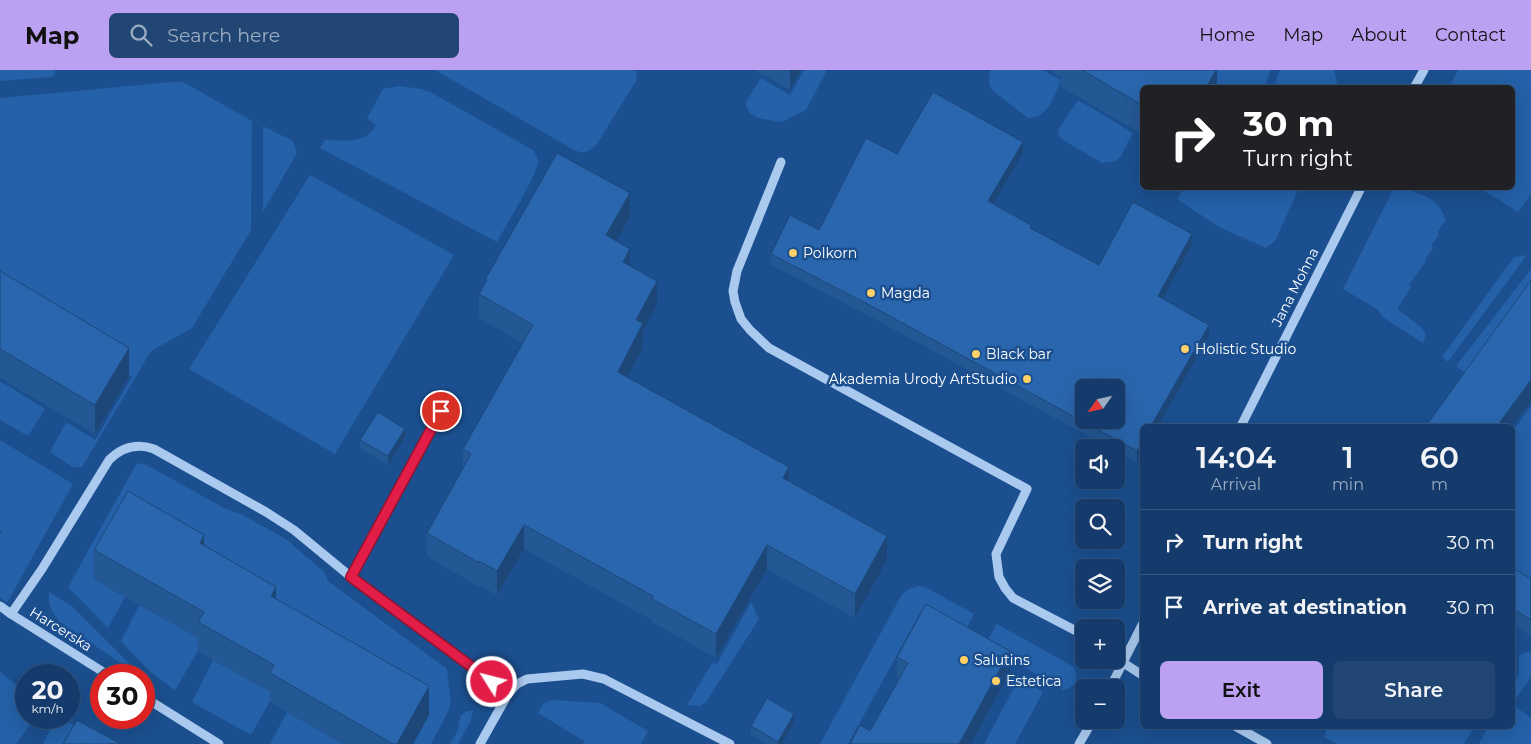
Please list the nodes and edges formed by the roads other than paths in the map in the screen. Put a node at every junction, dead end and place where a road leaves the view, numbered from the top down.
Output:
1 (1424, 70) edge
2 (1416, 85) edge
3 (780, 162) dead end
4 (1360, 190) edge
5 (441, 411) dead end
6 (1242, 424) edge
7 (351, 577) junction
8 (0, 606) edge
9 (11, 614) junction
10 (1140, 628) edge
11 (1075, 630) edge
12 (1125, 653) edge
13 (91, 664) edge
14 (1125, 664) edge
15 (1140, 673) edge
16 (508, 694) junction
17 (155, 704) edge
18 (1088, 729) edge
19 (1240, 729) edge
20 (219, 744) edge
21 (480, 744) edge
22 (730, 744) edge
23 (1080, 744) edge
24 (1267, 744) edge

1 - 2 street
3 - 11 street
4 - 6 street, Jana Mohna
5 - 7 street
7 - 9 street
7 - 16 street
8 - 9 street, Harcerska
9 - 13 street, Harcerska
10 - 12 street
14 - 15 street
16 - 21 street
16 - 22 street
17 - 20 street
18 - 23 street
19 - 24 street

